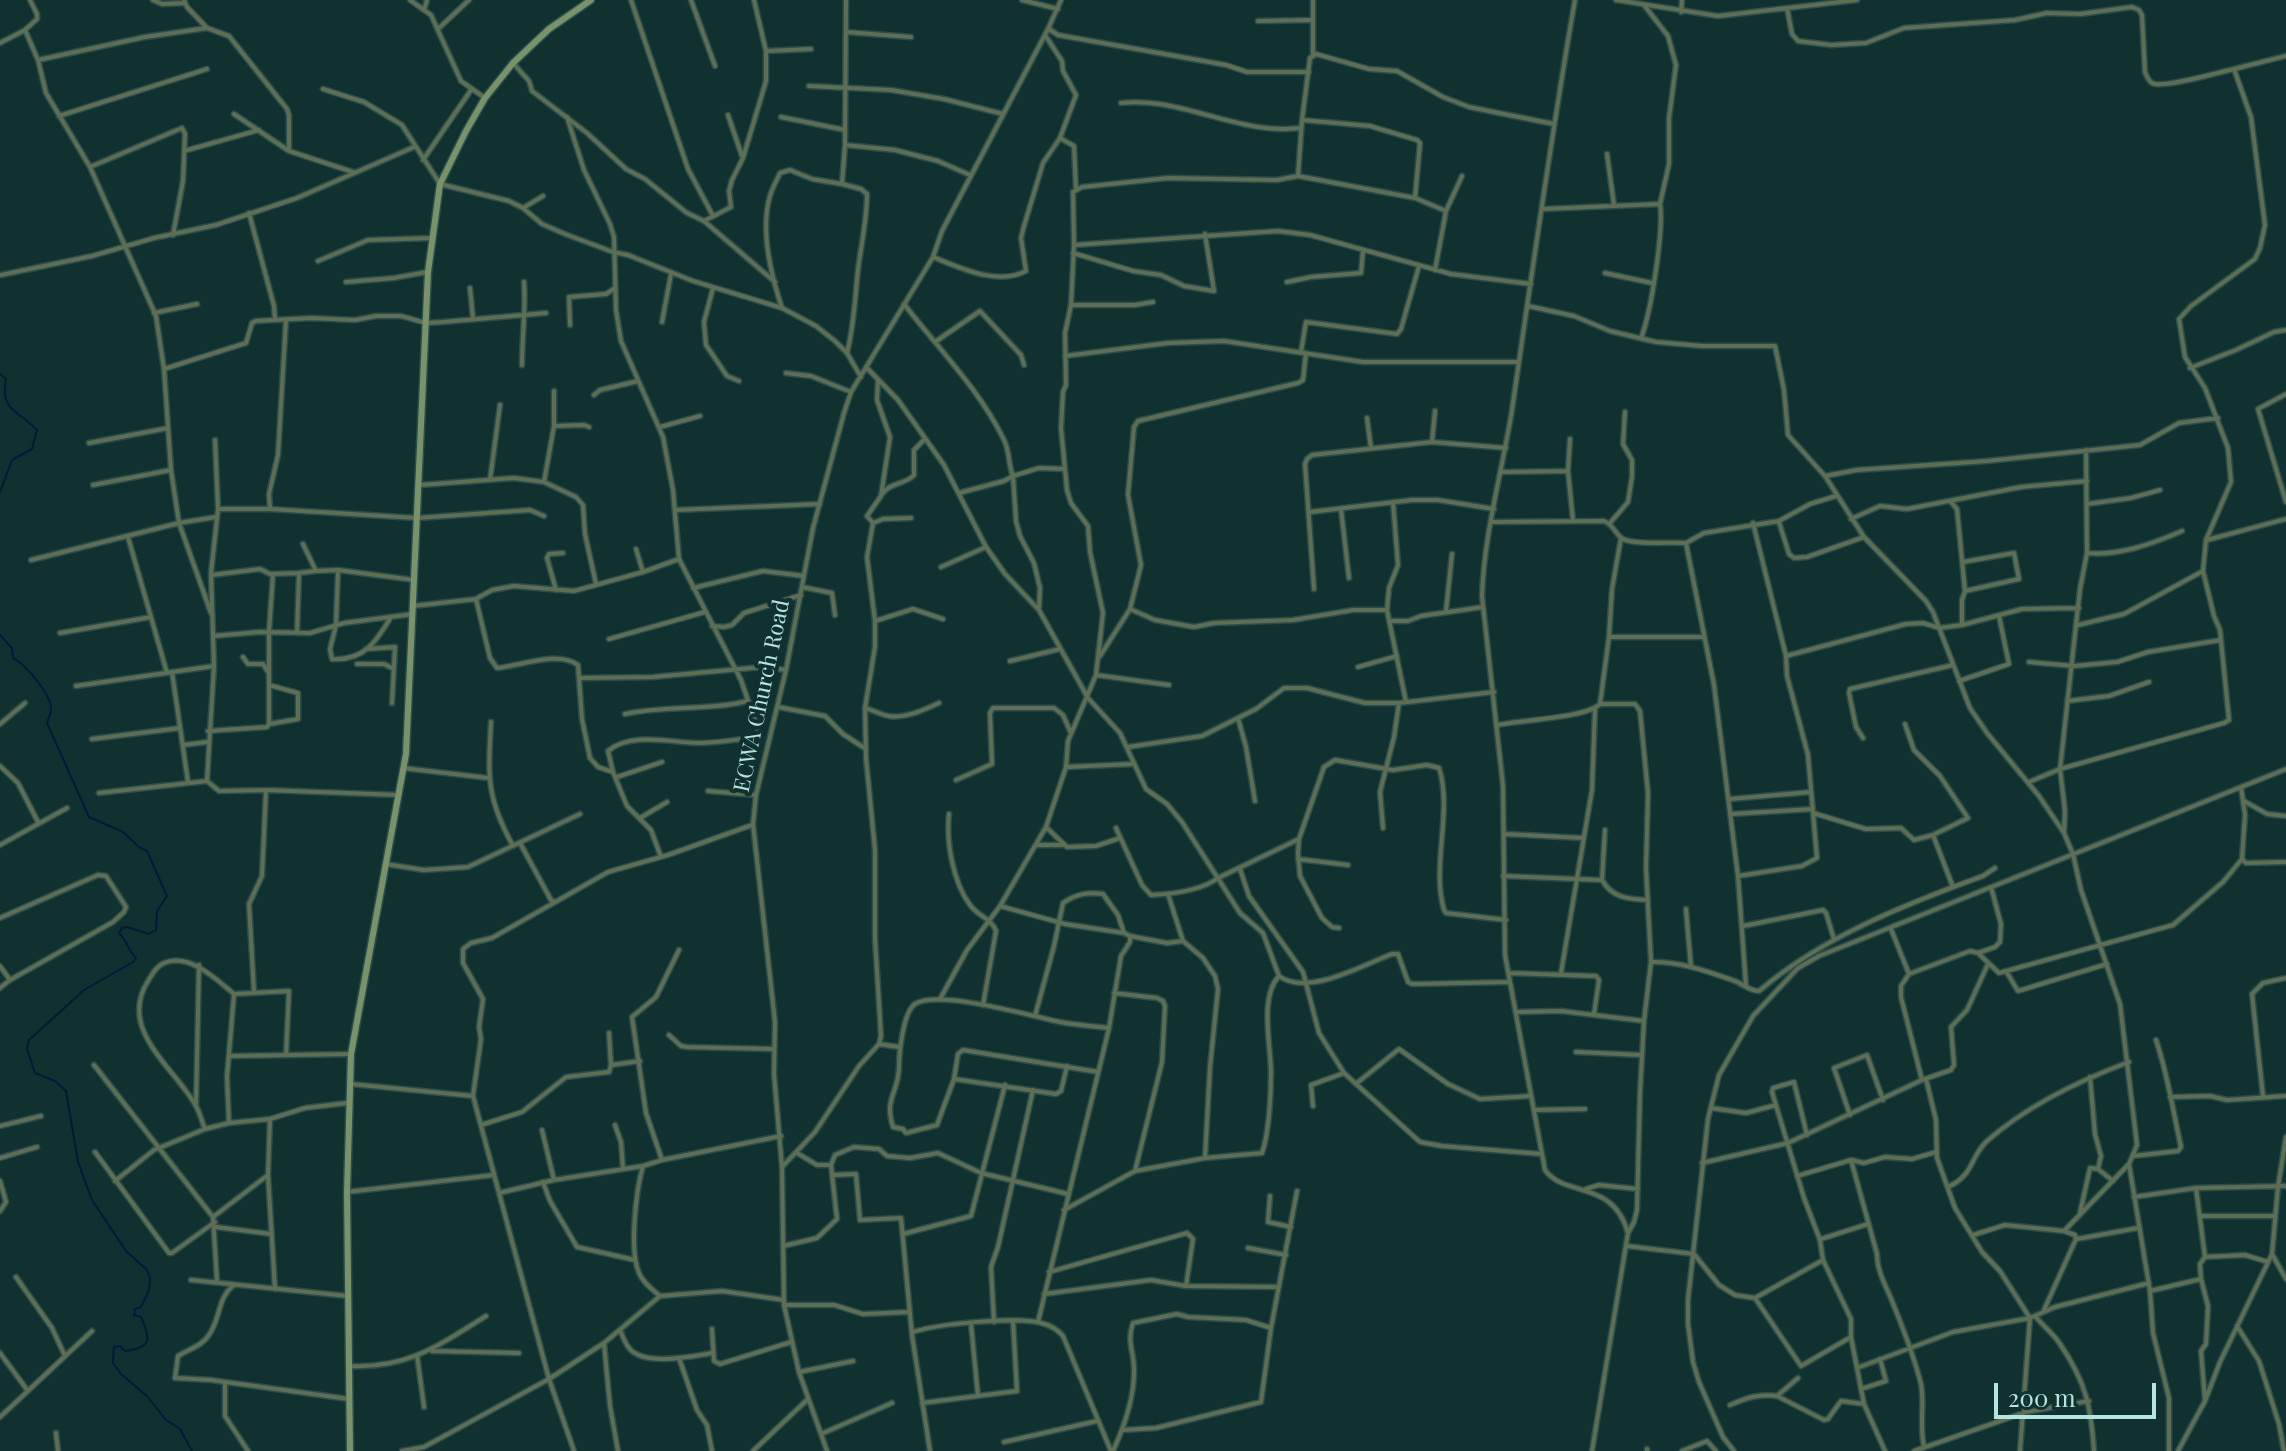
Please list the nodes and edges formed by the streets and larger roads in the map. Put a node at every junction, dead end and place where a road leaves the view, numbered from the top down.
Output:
1 (30, 0) edge
2 (153, 0) edge
3 (410, 0) edge
4 (427, 0) edge
5 (469, 0) edge
6 (591, 0) edge
7 (631, 0) edge
8 (691, 0) edge
9 (754, 0) edge
10 (846, 0) edge
11 (1022, 0) edge
12 (1061, 0) edge
13 (1313, 0) edge
14 (1575, 0) edge
15 (1616, 0) edge
16 (1682, 0) edge
17 (1857, 0) edge
18 (1829, 1) edge
19 (185, 2) edge
20 (1644, 5) junction
21 (1787, 8) junction
22 (1058, 9) junction
23 (424, 10) junction
24 (1681, 12) junction
25 (1311, 20) junction
26 (1258, 21) dead end
27 (207, 28) junction
28 (438, 29) junction
29 (1048, 29) junction
30 (25, 30) junction
31 (846, 32) junction
32 (1045, 35) junction
33 (911, 37) dead end
34 (0, 43) edge
35 (811, 49) dead end
36 (766, 51) junction
37 (1313, 55) junction
38 (2286, 56) edge
39 (38, 60) junction
40 (513, 63) junction
41 (715, 66) dead end
42 (207, 69) dead end
43 (2234, 69) junction
44 (1309, 72) junction
45 (809, 86) dead end
46 (846, 88) junction
47 (323, 89) dead end
48 (471, 90) junction
49 (485, 98) junction
50 (1121, 103) dead end
51 (234, 114) dead end
52 (1003, 114) junction
53 (728, 115) dead end
54 (59, 116) junction
55 (567, 117) junction
56 (781, 117) dead end
57 (1302, 120) junction
58 (1554, 124) junction
59 (1300, 128) junction
60 (259, 130) junction
61 (845, 130) junction
62 (1060, 138) junction
63 (845, 145) junction
64 (414, 147) junction
65 (183, 151) junction
66 (289, 151) junction
67 (1607, 154) dead end
68 (743, 158) junction
69 (423, 160) junction
70 (90, 167) junction
71 (355, 172) junction
72 (970, 175) junction
73 (1298, 176) junction
74 (1462, 176) dead end
75 (440, 184) junction
76 (842, 184) junction
77 (1076, 189) junction
78 (543, 196) dead end
79 (1415, 198) junction
80 (1660, 204) junction
81 (1614, 205) junction
82 (523, 208) junction
83 (1542, 209) junction
84 (1446, 211) junction
85 (249, 213) junction
86 (712, 215) junction
87 (704, 221) junction
88 (1205, 234) junction
89 (173, 235) junction
90 (433, 238) junction
91 (1074, 245) junction
92 (125, 247) junction
93 (1363, 251) junction
94 (613, 252) junction
95 (1073, 253) junction
96 (933, 257) junction
97 (318, 261) dead end
98 (1419, 266) junction
99 (1435, 270) junction
100 (428, 272) junction
101 (1605, 273) dead end
102 (671, 274) junction
103 (1, 275) edge
104 (346, 282) dead end
105 (524, 282) dead end
106 (775, 282) junction
107 (1287, 282) dead end
108 (1652, 283) junction
109 (1531, 284) junction
110 (470, 288) dead end
111 (615, 288) junction
112 (713, 288) junction
113 (1153, 302) dead end
114 (197, 304) dead end
115 (904, 304) junction
116 (1071, 305) junction
117 (1527, 306) junction
118 (782, 308) junction
119 (154, 313) junction
120 (546, 313) dead end
121 (526, 314) junction
122 (473, 319) junction
123 (275, 320) junction
124 (286, 320) junction
125 (662, 322) dead end
126 (426, 323) junction
127 (570, 325) dead end
128 (2286, 330) edge
129 (1641, 338) junction
130 (935, 342) junction
131 (847, 353) junction
132 (1303, 353) junction
133 (1065, 356) junction
134 (1519, 362) junction
135 (522, 365) dead end
136 (1024, 365) dead end
137 (867, 368) junction
138 (2190, 368) junction
139 (164, 369) junction
140 (786, 373) dead end
141 (861, 377) junction
142 (878, 377) junction
143 (638, 381) junction
144 (739, 381) dead end
145 (554, 391) dead end
146 (851, 392) junction
147 (2286, 394) edge
148 (594, 395) dead end
149 (500, 405) dead end
150 (1435, 411) dead end
151 (1625, 412) dead end
152 (700, 416) dead end
153 (1367, 418) dead end
154 (2218, 418) junction
155 (554, 426) junction
156 (589, 427) dead end
157 (659, 427) junction
158 (168, 428) junction
159 (925, 439) junction
160 (1570, 439) dead end
161 (215, 440) dead end
162 (1432, 442) junction
163 (89, 443) dead end
164 (1371, 448) junction
165 (1506, 448) junction
166 (2086, 450) junction
167 (1065, 469) junction
168 (171, 470) junction
169 (1568, 471) junction
170 (1501, 472) junction
171 (1013, 476) junction
172 (1825, 476) junction
173 (490, 480) junction
174 (2087, 481) junction
175 (544, 482) junction
176 (93, 485) dead end
177 (420, 485) junction
178 (2160, 490) dead end
179 (959, 493) junction
180 (881, 496) junction
181 (1836, 496) junction
182 (1950, 501) junction
183 (1393, 502) junction
184 (2286, 502) edge
185 (820, 504) junction
186 (2087, 504) junction
187 (218, 509) junction
188 (270, 509) junction
189 (1341, 509) junction
190 (1494, 509) junction
191 (674, 510) junction
192 (1310, 512) junction
193 (544, 516) dead end
194 (216, 517) junction
195 (417, 518) junction
196 (911, 518) dead end
197 (1851, 519) junction
198 (2286, 519) edge
199 (1573, 521) junction
200 (1779, 521) junction
201 (1492, 522) junction
202 (179, 523) junction
203 (873, 523) junction
204 (1610, 523) junction
205 (1753, 523) junction
206 (2182, 531) dead end
207 (128, 537) junction
208 (1864, 537) junction
209 (1621, 538) junction
210 (2206, 540) junction
211 (1686, 543) junction
212 (303, 544) dead end
213 (986, 547) junction
214 (636, 549) dead end
215 (563, 553) dead end
216 (2087, 553) junction
217 (1452, 554) dead end
218 (679, 559) junction
219 (31, 560) dead end
220 (1963, 562) junction
221 (941, 567) dead end
222 (338, 570) junction
223 (316, 571) junction
224 (2203, 571) junction
225 (643, 572) junction
226 (299, 573) junction
227 (273, 574) junction
228 (212, 575) junction
229 (804, 576) junction
230 (1349, 578) dead end
231 (414, 580) junction
232 (596, 584) junction
233 (802, 586) junction
234 (692, 588) junction
235 (1314, 589) dead end
236 (556, 590) junction
237 (1965, 591) junction
238 (801, 595) junction
239 (476, 599) junction
240 (413, 606) junction
241 (1483, 607) junction
242 (2079, 608) junction
243 (1130, 609) junction
244 (1039, 610) junction
245 (1387, 610) junction
246 (1446, 611) junction
247 (705, 612) junction
248 (211, 613) junction
249 (413, 614) junction
250 (835, 615) dead end
251 (1999, 616) junction
252 (151, 617) junction
253 (391, 617) junction
254 (943, 619) dead end
255 (875, 621) junction
256 (1390, 621) junction
257 (336, 625) junction
258 (1962, 625) junction
259 (2078, 625) junction
260 (711, 626) junction
261 (1939, 628) junction
262 (269, 632) junction
263 (60, 633) dead end
264 (297, 633) junction
265 (213, 636) junction
266 (1609, 637) junction
267 (1703, 637) junction
268 (609, 639) dead end
269 (2221, 640) junction
270 (366, 649) junction
271 (1060, 649) junction
272 (1397, 656) junction
273 (1786, 656) junction
274 (243, 657) dead end
275 (1098, 659) junction
276 (1010, 661) dead end
277 (2029, 662) dead end
278 (357, 664) dead end
279 (1953, 665) junction
280 (214, 666) junction
281 (2074, 666) junction
282 (1358, 667) dead end
283 (394, 669) junction
284 (735, 669) junction
285 (786, 670) junction
286 (169, 673) junction
287 (269, 674) junction
288 (1096, 675) junction
289 (580, 678) junction
290 (1958, 681) junction
291 (2149, 682) dead end
292 (269, 685) junction
293 (1169, 685) dead end
294 (76, 686) dead end
295 (1494, 692) junction
296 (1088, 698) junction
297 (748, 701) junction
298 (2067, 701) junction
299 (1406, 702) junction
300 (25, 703) dead end
301 (392, 703) dead end
302 (939, 703) dead end
303 (1399, 703) junction
304 (1600, 704) junction
305 (777, 707) junction
306 (865, 708) junction
307 (1595, 709) junction
308 (625, 714) dead end
309 (1238, 718) junction
310 (491, 722) dead end
311 (0, 724) edge
312 (269, 724) junction
313 (1905, 724) dead end
314 (1498, 725) junction
315 (180, 728) junction
316 (208, 731) junction
317 (1071, 733) junction
318 (759, 736) junction
319 (1863, 738) dead end
320 (92, 739) dead end
321 (207, 742) junction
322 (183, 745) junction
323 (768, 745) junction
324 (1128, 747) junction
325 (866, 749) junction
326 (662, 762) dead end
327 (1132, 764) junction
328 (0, 766) edge
329 (1066, 767) junction
330 (403, 768) junction
331 (1384, 769) junction
332 (2060, 769) junction
333 (2286, 769) edge
334 (615, 774) junction
335 (488, 778) junction
336 (956, 780) dead end
337 (207, 781) junction
338 (188, 782) junction
339 (2029, 782) junction
340 (2241, 787) junction
341 (266, 790) junction
342 (708, 791) dead end
343 (1811, 792) junction
344 (99, 793) dead end
345 (399, 795) junction
346 (756, 795) junction
347 (1729, 800) junction
348 (2244, 800) junction
349 (1255, 801) dead end
350 (667, 802) dead end
351 (67, 808) dead end
352 (1813, 811) junction
353 (580, 814) dead end
354 (949, 814) dead end
355 (1730, 814) junction
356 (2286, 816) edge
357 (640, 818) junction
358 (38, 822) junction
359 (753, 824) junction
360 (1046, 827) junction
361 (1116, 828) dead end
362 (1383, 828) dead end
363 (1605, 830) dead end
364 (2064, 833) junction
365 (1504, 834) junction
366 (1933, 835) junction
367 (1120, 838) junction
368 (1583, 838) junction
369 (1299, 839) junction
370 (520, 843) junction
371 (0, 845) edge
372 (1037, 845) junction
373 (1063, 845) junction
374 (513, 846) junction
375 (2073, 854) junction
376 (661, 857) junction
377 (1298, 859) junction
378 (2242, 859) junction
379 (2286, 862) edge
380 (385, 864) junction
381 (1348, 865) dead end
382 (1995, 868) dead end
383 (1240, 869) junction
384 (1503, 876) junction
385 (1738, 876) junction
386 (1218, 878) junction
387 (1576, 878) junction
388 (1602, 880) junction
389 (1953, 887) junction
390 (1991, 887) junction
391 (1168, 894) junction
392 (1648, 900) junction
393 (555, 902) junction
394 (1000, 906) junction
395 (1686, 909) dead end
396 (0, 918) edge
397 (988, 920) junction
398 (1506, 920) junction
399 (1059, 922) junction
400 (1743, 926) junction
401 (1339, 928) dead end
402 (1891, 929) junction
403 (1124, 933) junction
404 (1130, 936) junction
405 (1834, 940) junction
406 (1183, 941) junction
407 (2101, 946) junction
408 (679, 950) dead end
409 (1978, 953) junction
410 (1651, 962) junction
411 (1988, 964) junction
412 (2107, 964) junction
413 (199, 965) junction
414 (0, 966) edge
415 (1691, 967) junction
416 (2006, 971) junction
417 (1509, 973) junction
418 (1561, 973) junction
419 (1909, 974) junction
420 (1279, 976) junction
421 (2286, 978) edge
422 (10, 980) junction
423 (1510, 982) junction
424 (1307, 984) junction
425 (1746, 986) junction
426 (0, 988) edge
427 (254, 993) junction
428 (1114, 993) junction
429 (234, 994) junction
430 (940, 999) junction
431 (983, 1005) junction
432 (1516, 1012) junction
433 (1594, 1014) junction
434 (1035, 1016) junction
435 (1644, 1021) junction
436 (1109, 1028) junction
437 (609, 1033) dead end
438 (669, 1035) dead end
439 (2156, 1040) dead end
440 (879, 1044) junction
441 (899, 1047) junction
442 (774, 1049) junction
443 (1576, 1052) dead end
444 (351, 1054) junction
445 (286, 1055) junction
446 (1642, 1055) junction
447 (229, 1056) junction
448 (640, 1061) junction
449 (2129, 1062) junction
450 (94, 1065) dead end
451 (611, 1065) junction
452 (1067, 1066) junction
453 (1098, 1072) junction
454 (1344, 1073) junction
455 (2090, 1077) junction
456 (954, 1079) junction
457 (1924, 1080) junction
458 (1356, 1083) junction
459 (349, 1084) junction
460 (1005, 1085) junction
461 (1033, 1090) junction
462 (473, 1096) junction
463 (1531, 1096) junction
464 (2263, 1096) junction
465 (2286, 1096) edge
466 (2170, 1097) junction
467 (1883, 1100) junction
468 (347, 1103) junction
469 (1776, 1105) junction
470 (196, 1106) junction
471 (1313, 1106) dead end
472 (1711, 1108) junction
473 (1585, 1109) dead end
474 (1534, 1110) junction
475 (1850, 1115) junction
476 (41, 1116) dead end
477 (270, 1119) junction
478 (229, 1123) junction
479 (481, 1125) junction
480 (615, 1125) dead end
481 (0, 1126) edge
482 (205, 1129) junction
483 (542, 1130) dead end
484 (1807, 1135) junction
485 (781, 1136) junction
486 (2286, 1137) edge
487 (1788, 1143) junction
488 (37, 1147) dead end
489 (159, 1148) junction
490 (95, 1152) dead end
491 (1936, 1152) junction
492 (796, 1153) junction
493 (1542, 1154) junction
494 (2133, 1156) junction
495 (0, 1158) edge
496 (1205, 1158) junction
497 (662, 1160) junction
498 (1851, 1160) junction
499 (1702, 1163) junction
500 (2129, 1164) junction
501 (831, 1165) junction
502 (643, 1166) junction
503 (782, 1167) junction
504 (623, 1169) junction
505 (2098, 1169) junction
506 (1135, 1171) junction
507 (981, 1173) junction
508 (268, 1175) junction
509 (494, 1175) junction
510 (833, 1175) junction
511 (1797, 1176) junction
512 (554, 1180) junction
513 (0, 1181) edge
514 (115, 1181) junction
515 (2113, 1181) junction
516 (543, 1182) junction
517 (1013, 1182) junction
518 (2286, 1186) edge
519 (1947, 1187) junction
520 (2278, 1187) junction
521 (2196, 1188) junction
522 (1638, 1189) junction
523 (1584, 1190) junction
524 (1297, 1191) dead end
525 (347, 1192) junction
526 (499, 1193) junction
527 (1068, 1194) junction
528 (1270, 1196) dead end
529 (2134, 1197) junction
530 (1064, 1210) junction
531 (0, 1211) edge
532 (2079, 1215) junction
533 (2200, 1216) junction
534 (2275, 1216) junction
535 (215, 1222) junction
536 (1868, 1224) junction
537 (1291, 1227) junction
538 (2138, 1228) junction
539 (2064, 1231) junction
540 (1628, 1233) junction
541 (271, 1234) junction
542 (903, 1234) junction
543 (1972, 1235) junction
544 (2076, 1239) junction
545 (1820, 1240) junction
546 (782, 1246) junction
547 (1627, 1246) junction
548 (1248, 1248) dead end
549 (1694, 1254) junction
550 (2272, 1254) junction
551 (1286, 1255) junction
552 (2205, 1257) junction
553 (635, 1260) junction
554 (1823, 1260) junction
555 (2268, 1262) junction
556 (1049, 1272) junction
557 (16, 1277) dead end
558 (2201, 1279) junction
559 (2286, 1279) edge
560 (191, 1280) dead end
561 (217, 1282) junction
562 (2149, 1283) junction
563 (234, 1285) junction
564 (1186, 1286) junction
565 (1279, 1287) junction
566 (275, 1289) junction
567 (2150, 1291) junction
568 (1044, 1294) junction
569 (348, 1296) junction
570 (660, 1296) junction
571 (1755, 1298) junction
572 (784, 1302) junction
573 (2044, 1310) junction
574 (910, 1312) junction
575 (486, 1316) dead end
576 (2033, 1317) junction
577 (1013, 1321) junction
578 (994, 1322) junction
579 (1038, 1322) junction
580 (971, 1324) junction
581 (2237, 1326) junction
582 (1271, 1328) junction
583 (712, 1329) dead end
584 (620, 1330) junction
585 (92, 1331) dead end
586 (913, 1332) junction
587 (1851, 1337) junction
588 (791, 1342) junction
589 (604, 1343) junction
590 (1910, 1349) junction
591 (429, 1351) junction
592 (0, 1353) edge
593 (519, 1353) dead end
594 (713, 1353) junction
595 (417, 1355) junction
596 (65, 1356) junction
597 (679, 1358) junction
598 (1880, 1359) junction
599 (853, 1361) dead end
600 (349, 1366) junction
601 (1856, 1369) junction
602 (799, 1372) junction
603 (1798, 1378) dead end
604 (549, 1379) junction
605 (225, 1382) junction
606 (1861, 1389) junction
607 (28, 1391) junction
608 (978, 1396) junction
609 (1777, 1396) junction
610 (349, 1399) junction
611 (808, 1399) junction
612 (2089, 1401) junction
613 (2205, 1401) junction
614 (892, 1403) dead end
615 (922, 1403) junction
616 (1864, 1404) junction
617 (1730, 1405) dead end
618 (424, 1407) dead end
619 (2024, 1413) junction
620 (0, 1417) edge
621 (1097, 1421) junction
622 (1123, 1430) junction
623 (56, 1433) dead end
624 (821, 1434) junction
625 (1004, 1442) dead end
626 (1924, 1446) junction
627 (58, 1451) edge
628 (248, 1451) edge
629 (350, 1451) edge
630 (402, 1451) edge
631 (574, 1451) edge
632 (618, 1451) edge
633 (712, 1451) edge
634 (753, 1451) edge
635 (827, 1451) edge
636 (930, 1451) edge
637 (1112, 1451) edge
638 (1592, 1451) edge
639 (1682, 1451) edge
640 (1716, 1451) edge
641 (1734, 1451) edge
642 (1885, 1451) edge
643 (1914, 1451) edge
644 (2020, 1451) edge
645 (2094, 1451) edge
646 (2169, 1451) edge
647 (2178, 1451) edge
648 (2284, 1451) edge

1 - 30 street
2 - 19 street
3 - 23 street
4 - 23 street
5 - 28 street
6 - 40 street
7 - 86 street
8 - 41 street
9 - 36 street
10 - 31 street
11 - 22 street
12 - 22 street, ECWA Church Road
13 - 25 street
14 - 58 street
15 - 20 street
16 - 24 street
17 - 18 street
18 - 21 street
19 - 27 street
20 - 24 street
20 - 80 street
21 - 24 street
21 - 43 street
22 - 29 street, ECWA Church Road
23 - 28 street
25 - 26 street
25 - 37 street
27 - 39 street
27 - 66 street
28 - 48 street
29 - 32 street, ECWA Church Road
29 - 44 street
30 - 34 street
30 - 39 street
31 - 33 street
31 - 46 street
32 - 52 street, ECWA Church Road
32 - 62 street
35 - 36 street
36 - 68 street
37 - 44 street
37 - 58 street
38 - 43 street
39 - 54 street
40 - 49 street
40 - 55 street
42 - 54 street
43 - 138 street
44 - 57 street
45 - 46 street
46 - 52 street
46 - 61 street
47 - 64 street
48 - 49 street
48 - 69 street
49 - 75 street
50 - 59 street
51 - 60 street
52 - 72 street, ECWA Church Road
53 - 68 street
54 - 70 street
55 - 87 street
55 - 94 street
56 - 61 street
57 - 59 street
57 - 79 street
58 - 83 street
59 - 73 street
60 - 65 street
60 - 66 street
61 - 63 street
62 - 77 street
62 - 96 street
63 - 72 street
63 - 76 street
64 - 69 street
64 - 71 street
65 - 70 street
65 - 89 street
66 - 71 street
67 - 81 street
68 - 86 street
69 - 75 street
70 - 92 street
71 - 85 street
72 - 96 street, ECWA Church Road
73 - 77 street
73 - 79 street
74 - 84 street
75 - 82 street
75 - 90 street
76 - 106 street
76 - 131 street
77 - 91 street
78 - 82 street
79 - 84 street
80 - 81 street
80 - 108 street
81 - 83 street
82 - 94 street
83 - 109 street
84 - 99 street
85 - 89 street
85 - 123 street
86 - 87 street
87 - 106 street
88 - 91 street
88 - 93 street
88 - 95 street
89 - 92 street
90 - 97 street
90 - 100 street
91 - 95 street
92 - 103 street
92 - 119 street
93 - 98 street
93 - 107 street
94 - 102 street
94 - 111 street
95 - 116 street
96 - 115 street, ECWA Church Road
98 - 99 street
98 - 132 street
99 - 109 street
100 - 104 street
100 - 126 street
101 - 108 street
102 - 112 street
102 - 125 street
105 - 121 street
106 - 118 street
108 - 129 street
109 - 117 street
110 - 122 street
111 - 127 street
111 - 143 street
112 - 118 street
112 - 144 street
113 - 116 street
114 - 119 street
115 - 130 street
115 - 137 street, ECWA Church Road
116 - 133 street
117 - 129 street
117 - 134 street
118 - 131 street
119 - 139 street
120 - 121 street
121 - 122 street
121 - 135 street
122 - 126 street
123 - 124 street
123 - 139 street
124 - 126 street
124 - 188 street
126 - 177 street
128 - 138 street
129 - 172 street
130 - 136 street
130 - 171 street
131 - 141 street
132 - 133 street
132 - 134 street
132 - 243 street
133 - 167 street
134 - 165 street
137 - 141 street, ECWA Church Road
137 - 142 street
138 - 154 street
139 - 158 street
140 - 146 street
141 - 146 street, ECWA Church Road
142 - 159 street
142 - 180 street
143 - 148 street
143 - 157 street
145 - 155 street
146 - 185 street, ECWA Church Road
147 - 184 street
149 - 173 street
150 - 162 street
151 - 204 street
152 - 157 street
153 - 164 street
154 - 166 street
154 - 210 street
155 - 156 street
155 - 175 street
157 - 191 street
158 - 163 street
158 - 168 street
159 - 179 street
159 - 180 street
160 - 169 street
161 - 187 street
162 - 164 street
162 - 165 street
164 - 192 street
165 - 170 street
166 - 172 street
166 - 174 street
167 - 171 street
167 - 275 street
168 - 176 street
168 - 202 street
169 - 170 street
169 - 199 street
170 - 190 street
171 - 179 street
171 - 244 street
172 - 181 street
173 - 175 street
173 - 177 street
174 - 182 street
174 - 186 street
175 - 232 street
177 - 195 street
178 - 186 street
179 - 213 street
180 - 203 street
181 - 197 street
181 - 200 street
182 - 197 street
182 - 220 street
183 - 189 street
183 - 190 street
183 - 245 street
185 - 191 street
185 - 229 street, ECWA Church Road
186 - 216 street
187 - 188 street
187 - 194 street
188 - 195 street
189 - 192 street
189 - 230 street
190 - 201 street
191 - 218 street
192 - 235 street
193 - 195 street
194 - 202 street
194 - 228 street
195 - 231 street
196 - 203 street
197 - 208 street
198 - 210 street
199 - 201 street
199 - 204 street
200 - 205 street
200 - 208 street
201 - 241 street
202 - 207 street
202 - 248 street
203 - 255 street
204 - 209 street
205 - 211 street
205 - 273 street
206 - 216 street
207 - 219 street
207 - 252 street
208 - 261 street
209 - 211 street
209 - 266 street
210 - 224 street
211 - 267 street
212 - 223 street
213 - 221 street
213 - 244 street
214 - 225 street
215 - 236 street
216 - 242 street
217 - 246 street
218 - 225 street
218 - 234 street
220 - 237 street
220 - 237 street
222 - 223 street
222 - 231 street
222 - 257 street
223 - 226 street
224 - 259 street
224 - 269 street
225 - 232 street
226 - 227 street
226 - 264 street
227 - 228 street
227 - 262 street
228 - 248 street
229 - 233 street, ECWA Church Road
229 - 234 street
231 - 240 street
232 - 236 street
233 - 238 street, ECWA Church Road
233 - 250 street
234 - 247 street
236 - 239 street
237 - 258 street
238 - 260 street
238 - 285 street, ECWA Church Road
239 - 240 street
239 - 289 street
240 - 249 street
241 - 246 street
241 - 295 street
242 - 251 street
242 - 259 street
243 - 245 street
243 - 275 street
244 - 271 street
245 - 256 street
246 - 256 street
247 - 260 street
247 - 268 street
248 - 265 street
249 - 253 street
249 - 330 street
251 - 258 street
251 - 290 street
252 - 263 street
252 - 286 street
253 - 257 street
253 - 270 street
254 - 255 street
255 - 306 street
256 - 272 street
257 - 264 street
257 - 270 street
258 - 261 street
259 - 281 street
260 - 284 street
261 - 273 street
261 - 279 street
262 - 264 street
262 - 265 street
262 - 287 street
265 - 280 street
266 - 267 street
266 - 304 street
267 - 347 street
269 - 281 street
269 - 332 street
270 - 283 street
271 - 276 street
271 - 296 street
272 - 282 street
272 - 299 street
273 - 343 street
274 - 287 street
275 - 288 street
277 - 281 street
278 - 283 street
279 - 290 street
279 - 319 street
280 - 286 street
280 - 316 street
281 - 298 street
283 - 301 street
284 - 285 street
284 - 289 street
284 - 297 street
285 - 305 street, ECWA Church Road
286 - 294 street
286 - 315 street
287 - 292 street
288 - 293 street
288 - 296 street
289 - 334 street
290 - 339 street
291 - 298 street
292 - 312 street
292 - 312 street
295 - 299 street
295 - 314 street
296 - 317 street
296 - 324 street
297 - 308 street
297 - 318 street
298 - 332 street
299 - 303 street
300 - 311 street
302 - 306 street
303 - 309 street
303 - 331 street
304 - 307 street
304 - 392 street
305 - 323 street, ECWA Church Road
305 - 325 street
306 - 325 street
307 - 314 street
307 - 368 street
309 - 324 street
309 - 349 street
310 - 335 street
312 - 316 street
313 - 366 street
314 - 365 street
315 - 320 street
315 - 322 street
316 - 321 street
317 - 329 street
317 - 336 street
318 - 323 street
318 - 334 street
321 - 322 street
321 - 337 street
322 - 338 street
323 - 346 street, ECWA Church Road
324 - 327 street
325 - 440 street
326 - 334 street
327 - 329 street
327 - 386 street
328 - 358 street
329 - 360 street
330 - 335 street
330 - 345 street
331 - 362 street
331 - 369 street
331 - 398 street
332 - 339 street
332 - 364 street
333 - 340 street
334 - 357 street
335 - 374 street
337 - 338 street
337 - 341 street
338 - 344 street
339 - 364 street
340 - 348 street
340 - 375 street
341 - 345 street
341 - 427 street
342 - 346 street
343 - 347 street
343 - 352 street
345 - 380 street
346 - 359 street, ECWA Church Road
347 - 355 street
348 - 356 street
348 - 378 street
350 - 357 street
351 - 358 street
352 - 355 street
352 - 366 street
352 - 385 street
353 - 370 street
354 - 397 street
355 - 385 street
357 - 376 street
358 - 371 street
359 - 376 street
359 - 442 street, ECWA Church Road
360 - 372 street
360 - 373 street
361 - 367 street
363 - 388 street
364 - 375 street
365 - 368 street
365 - 384 street
366 - 389 street
367 - 373 street
367 - 391 street
368 - 387 street
369 - 377 street
369 - 383 street
370 - 374 street
370 - 393 street
372 - 373 street
372 - 394 street
374 - 380 street
375 - 390 street
375 - 407 street
376 - 393 street
377 - 381 street
377 - 401 street
378 - 379 street
378 - 407 street
380 - 444 street
382 - 389 street
383 - 386 street
383 - 424 street
384 - 387 street
384 - 398 street
385 - 400 street
386 - 391 street
386 - 420 street
387 - 388 street
387 - 418 street
388 - 392 street
389 - 405 street
390 - 402 street
390 - 409 street
391 - 406 street
392 - 410 street
393 - 462 street
394 - 397 street
394 - 399 street
395 - 415 street
396 - 422 street
397 - 430 street
397 - 431 street
398 - 417 street
399 - 403 street
399 - 403 street
399 - 434 street
400 - 405 street
400 - 425 street
402 - 419 street
402 - 472 street
403 - 404 street
404 - 406 street
404 - 428 street
405 - 425 street
406 - 496 street
407 - 412 street
407 - 416 street
408 - 448 street
409 - 411 street
409 - 419 street
410 - 415 street
410 - 435 street
411 - 416 street
411 - 457 street
412 - 416 street
412 - 449 street
413 - 429 street
413 - 470 street
413 - 470 street
414 - 422 street
415 - 425 street
417 - 418 street
417 - 423 street
418 - 433 street
419 - 457 street
420 - 424 street
420 - 496 street
421 - 464 street
422 - 426 street
423 - 424 street
423 - 432 street
424 - 454 street
427 - 429 street
427 - 445 street
428 - 436 street
428 - 506 street
429 - 447 street
430 - 431 street
430 - 441 street
431 - 434 street
432 - 433 street
432 - 463 street
433 - 435 street
434 - 436 street
435 - 446 street
436 - 453 street
437 - 451 street
438 - 442 street
439 - 466 street
440 - 441 street
440 - 492 street
441 - 456 street
442 - 485 street, ECWA Church Road
443 - 446 street
444 - 445 street
444 - 459 street
445 - 447 street
446 - 522 street
447 - 478 street
448 - 451 street
448 - 497 street
449 - 455 street
449 - 494 street
450 - 489 street
451 - 479 street
452 - 453 street
452 - 456 street
452 - 461 street
453 - 527 street
454 - 458 street
454 - 471 street
455 - 505 street
455 - 519 street
456 - 460 street
457 - 467 street
457 - 491 street
458 - 463 street
458 - 493 street
459 - 462 street
459 - 468 street
460 - 461 street
460 - 507 street
461 - 517 street
462 - 479 street
463 - 474 street
464 - 465 street
464 - 466 street
466 - 494 street
467 - 475 street
467 - 475 street
468 - 477 street
468 - 525 street
469 - 472 street
469 - 484 street
469 - 487 street
470 - 482 street
472 - 499 street
473 - 474 street
474 - 493 street
475 - 484 street
476 - 481 street
477 - 478 street
477 - 508 street
478 - 482 street
479 - 509 street
480 - 504 street
482 - 489 street
483 - 512 street
484 - 487 street
485 - 497 street
485 - 503 street, ECWA Church Road
486 - 520 street
487 - 499 street
487 - 511 street
488 - 495 street
489 - 514 street
489 - 535 street
490 - 514 street
491 - 498 street
491 - 519 street
492 - 501 street
492 - 503 street
493 - 523 street
494 - 500 street
496 - 506 street
497 - 502 street
498 - 511 street
498 - 536 street
499 - 549 street
500 - 515 street
500 - 529 street
501 - 507 street
501 - 510 street
502 - 504 street
502 - 553 street
503 - 546 street, ECWA Church Road
504 - 512 street
505 - 515 street
505 - 532 street
506 - 530 street
507 - 517 street
507 - 542 street
508 - 535 street
508 - 541 street
509 - 525 street
509 - 526 street
510 - 542 street
510 - 546 street
511 - 545 street
512 - 516 street
513 - 531 street
514 - 535 street
515 - 532 street
516 - 526 street
516 - 553 street
517 - 527 street
517 - 578 street
518 - 520 street
519 - 543 street
520 - 521 street
520 - 534 street
521 - 529 street
521 - 533 street
522 - 523 street
522 - 540 street
523 - 540 street
524 - 537 street
525 - 569 street
526 - 604 street
527 - 530 street
528 - 537 street
529 - 538 street
530 - 556 street
532 - 539 street
533 - 534 street
533 - 552 street
534 - 550 street
535 - 541 street
535 - 561 street
536 - 545 street
536 - 590 street
537 - 551 street
538 - 544 street
538 - 562 street
539 - 543 street
539 - 544 street
540 - 547 street
541 - 566 street
542 - 574 street
543 - 576 street
544 - 573 street
545 - 554 street
546 - 572 street, ECWA Church Road
547 - 549 street
547 - 638 street
548 - 551 street
549 - 571 street
549 - 641 street
550 - 555 street
550 - 559 street
551 - 565 street
552 - 555 street
552 - 558 street
553 - 570 street
554 - 571 street
554 - 587 street
555 - 581 street
556 - 564 street
556 - 568 street
557 - 596 street
558 - 567 street
558 - 613 street
560 - 561 street
561 - 563 street
562 - 567 street
562 - 573 street
563 - 566 street
563 - 605 street
564 - 565 street
564 - 568 street
565 - 582 street
566 - 569 street
567 - 646 street
568 - 579 street
569 - 600 street
570 - 572 street
570 - 584 street
571 - 587 street
572 - 574 street
572 - 588 street, ECWA Church Road
573 - 576 street
574 - 586 street
575 - 591 street
576 - 590 street
576 - 612 street
576 - 619 street
577 - 578 street
577 - 579 street
577 - 608 street
578 - 580 street
579 - 621 street
580 - 586 street
580 - 608 street
581 - 613 street
581 - 648 street
582 - 622 street
582 - 622 street
583 - 594 street
584 - 589 street
584 - 597 street
585 - 596 street
586 - 615 street
587 - 601 street
588 - 594 street
588 - 602 street, ECWA Church Road
589 - 604 street
589 - 632 street
590 - 598 street
590 - 626 street
591 - 593 street
591 - 595 street
592 - 607 street
594 - 597 street
595 - 600 street
595 - 618 street
596 - 607 street
597 - 633 street
598 - 601 street
598 - 606 street
599 - 602 street
600 - 610 street
601 - 606 street
602 - 611 street, ECWA Church Road
603 - 609 street
604 - 630 street
604 - 631 street
605 - 610 street
605 - 628 street
606 - 616 street
607 - 620 street
608 - 615 street
609 - 616 street
609 - 617 street
610 - 629 street
611 - 624 street, ECWA Church Road
611 - 634 street
612 - 619 street
612 - 645 street
613 - 647 street
614 - 624 street
615 - 636 street
616 - 642 street
619 - 626 street
619 - 644 street
621 - 625 street
621 - 637 street
622 - 637 street
623 - 627 street
624 - 635 street, ECWA Church Road
626 - 643 street
639 - 640 street

